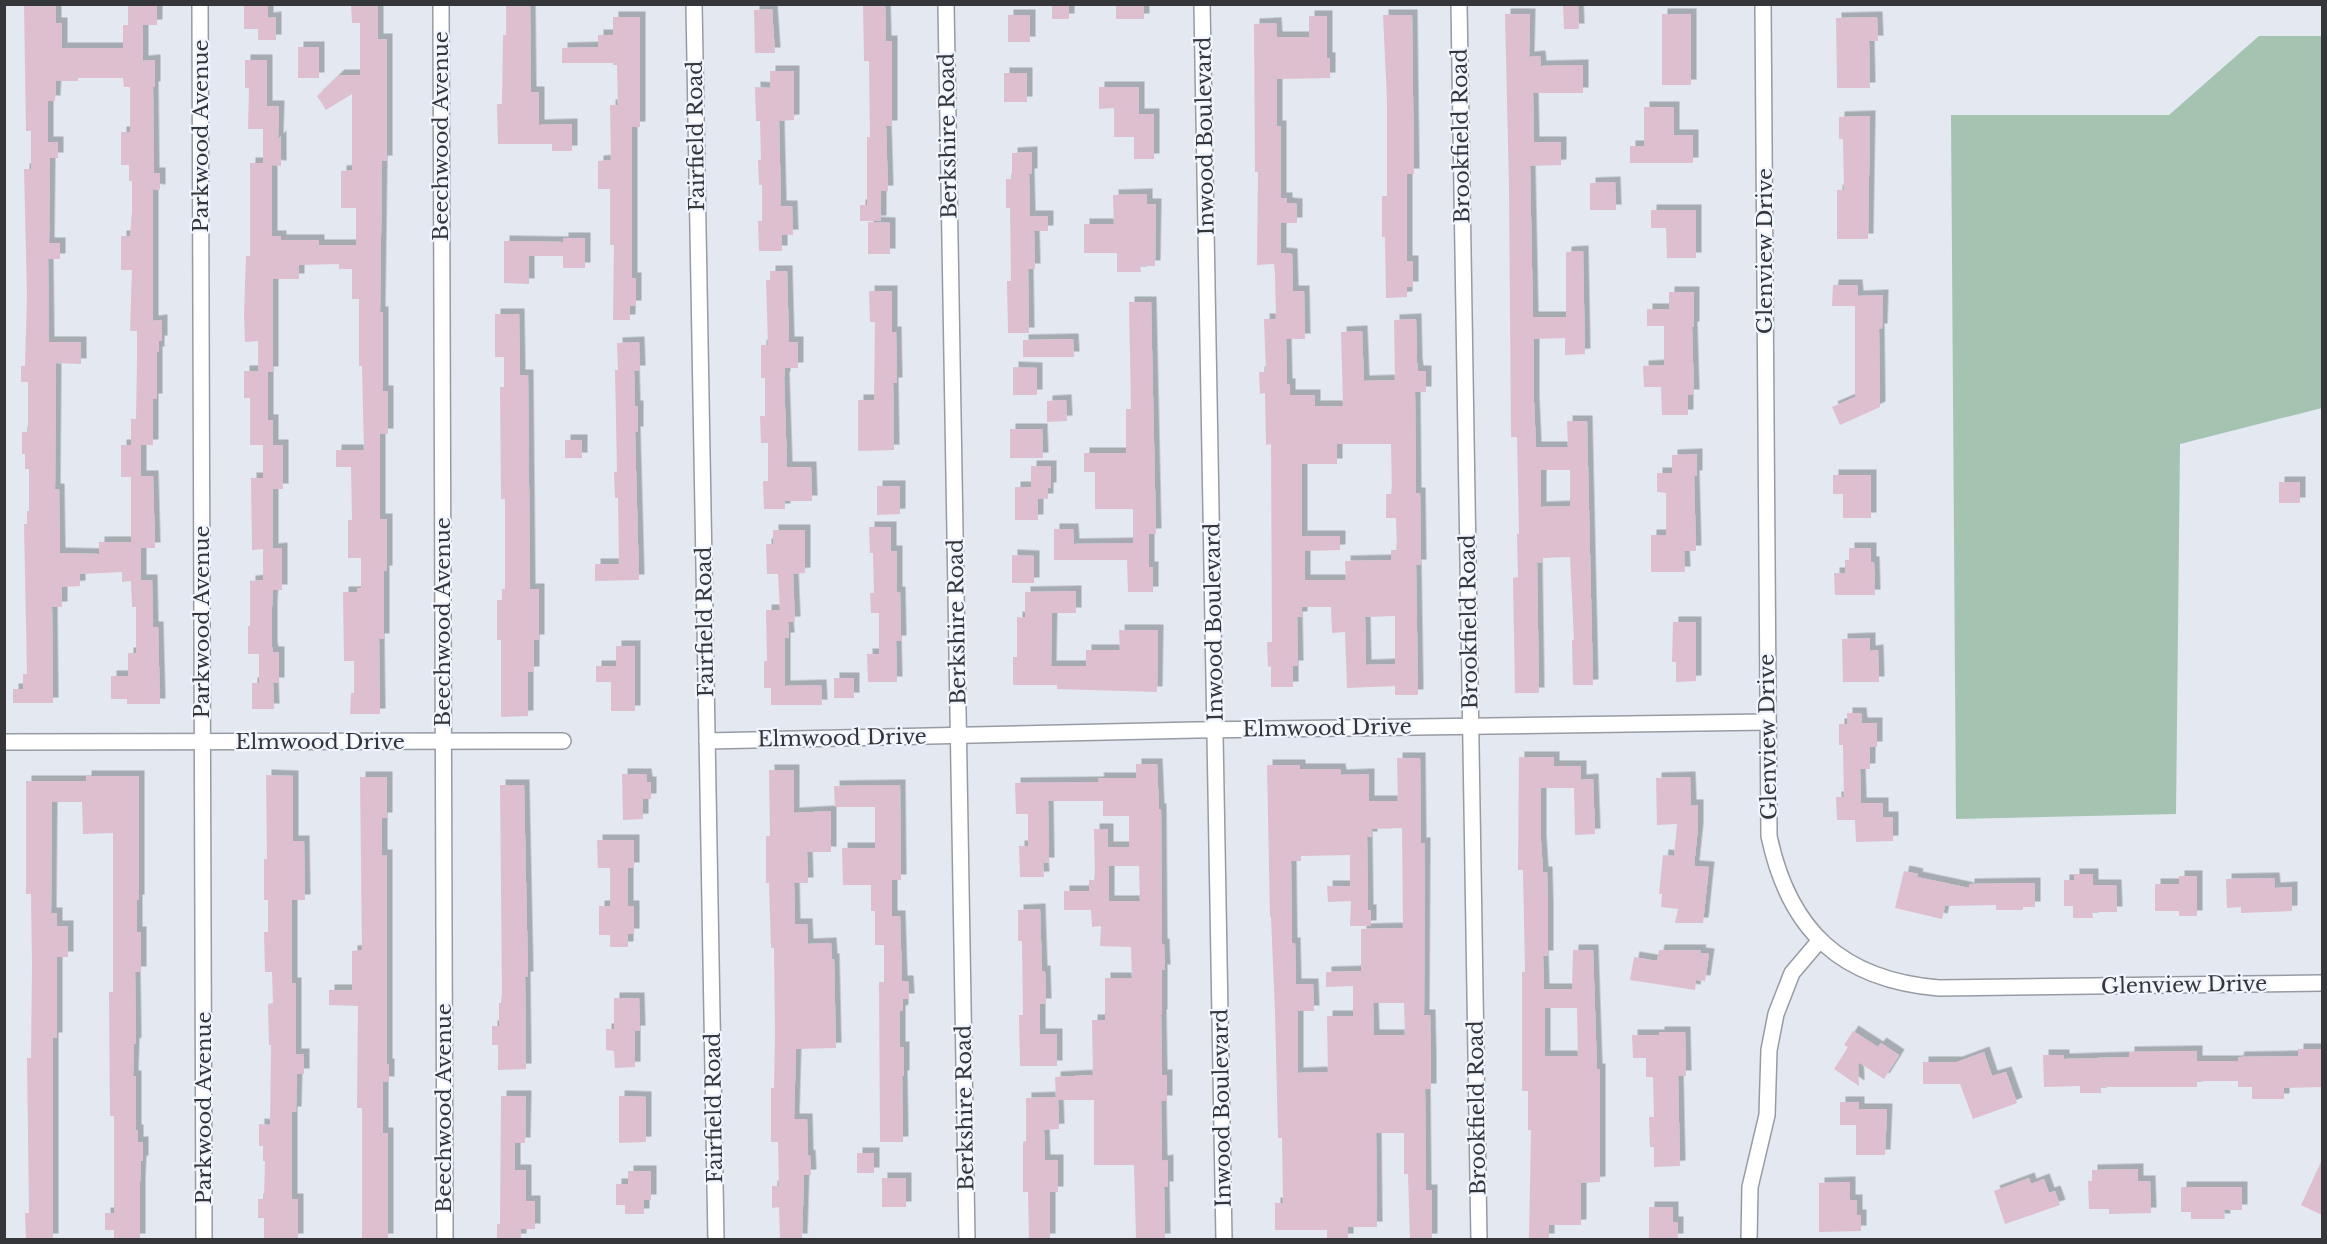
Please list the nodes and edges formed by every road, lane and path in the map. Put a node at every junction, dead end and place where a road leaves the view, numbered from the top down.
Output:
1 (200, 4) edge
2 (441, 4) edge
3 (693, 4) edge
4 (946, 4) edge
5 (1202, 4) edge
6 (1459, 4) edge
7 (1763, 4) edge
8 (1768, 722) junction
9 (1470, 726) junction
10 (1216, 729) junction
11 (958, 735) junction
12 (443, 741) junction
13 (563, 741) dead end
14 (707, 741) junction
15 (4, 742) edge
16 (202, 742) junction
17 (1820, 940) junction
18 (2322, 983) edge
19 (204, 1239) edge
20 (445, 1239) edge
21 (716, 1239) edge
22 (967, 1239) edge
23 (1224, 1239) edge
24 (1479, 1239) edge
25 (1749, 1239) edge

1 - 16 street, Parkwood Avenue
2 - 12 street, Beechwood Avenue
3 - 14 street, Fairfield Road
4 - 11 street, Berkshire Road
5 - 10 street, Inwood Boulevard
6 - 9 street, Brookfield Road
7 - 8 street, Glenview Drive
8 - 9 street, Elmwood Drive
8 - 17 street, Glenview Drive
9 - 10 street, Elmwood Drive
9 - 24 street, Brookfield Road
10 - 11 street, Elmwood Drive
10 - 23 street, Inwood Boulevard
11 - 14 street, Elmwood Drive
11 - 22 street, Berkshire Road
12 - 13 street, Elmwood Drive
12 - 16 street, Elmwood Drive
12 - 20 street, Beechwood Avenue
14 - 21 street, Fairfield Road
15 - 16 street, Elmwood Drive
16 - 19 street, Parkwood Avenue
17 - 18 street, Glenview Drive
17 - 25 street

